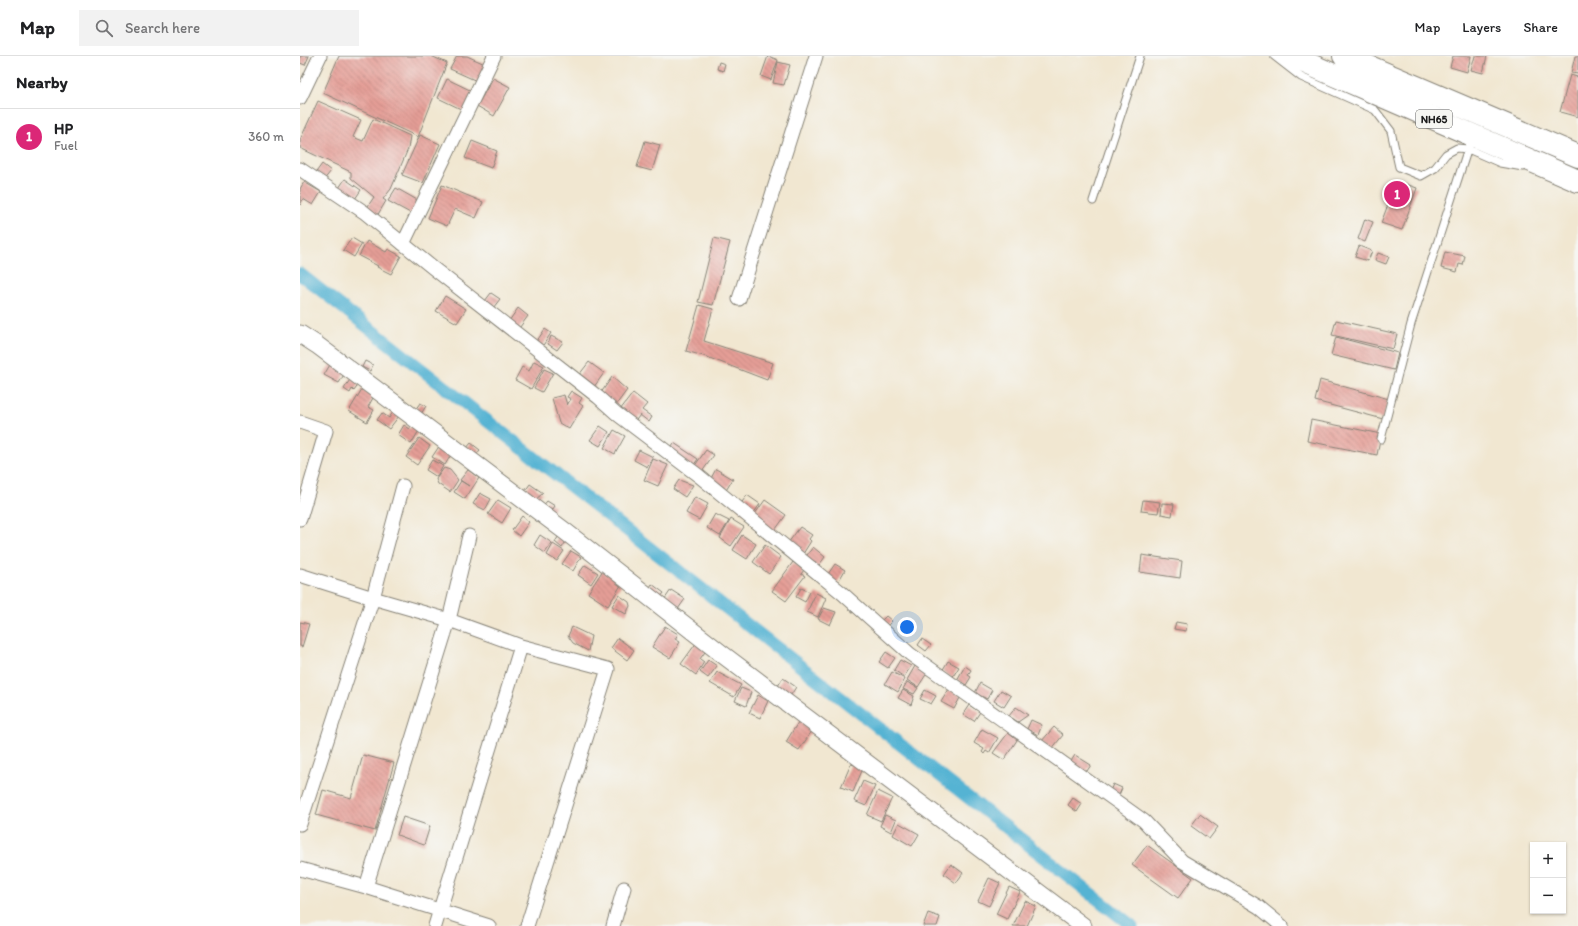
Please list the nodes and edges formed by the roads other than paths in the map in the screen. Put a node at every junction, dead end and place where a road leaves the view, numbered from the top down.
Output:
1 (320, 56) edge
2 (494, 56) edge
3 (816, 56) edge
4 (1140, 56) edge
5 (1274, 56) edge
6 (1290, 56) edge
7 (1344, 56) edge
8 (300, 98) edge
9 (1470, 142) junction
10 (1578, 156) edge
11 (300, 169) edge
12 (1571, 178) edge
13 (1093, 201) dead end
14 (402, 244) junction
15 (739, 299) dead end
16 (300, 334) edge
17 (300, 422) edge
18 (1381, 439) dead end
19 (403, 486) dead end
20 (300, 519) edge
21 (469, 536) dead end
22 (300, 575) edge
23 (373, 598) junction
24 (449, 620) junction
25 (521, 646) junction
26 (300, 824) edge
27 (300, 869) edge
28 (366, 887) junction
29 (624, 888) dead end
30 (440, 911) junction
31 (435, 926) edge
32 (489, 926) edge
33 (527, 926) edge
34 (613, 926) edge
35 (1082, 926) edge
36 (1282, 926) edge

1 - 8 street
2 - 14 street
3 - 15 street
4 - 13 lane
5 - 9 lane
6 - 9 highway, NH65
7 - 10 highway, NH65
9 - 12 highway, NH65
9 - 18 lane
11 - 14 street
14 - 36 street
16 - 35 street
17 - 20 street
19 - 23 street
21 - 24 street
22 - 23 street
23 - 24 street
23 - 26 street
24 - 25 street
24 - 28 street
25 - 30 street
25 - 33 street
27 - 28 street
28 - 30 street
29 - 34 street
30 - 31 street
30 - 32 street

